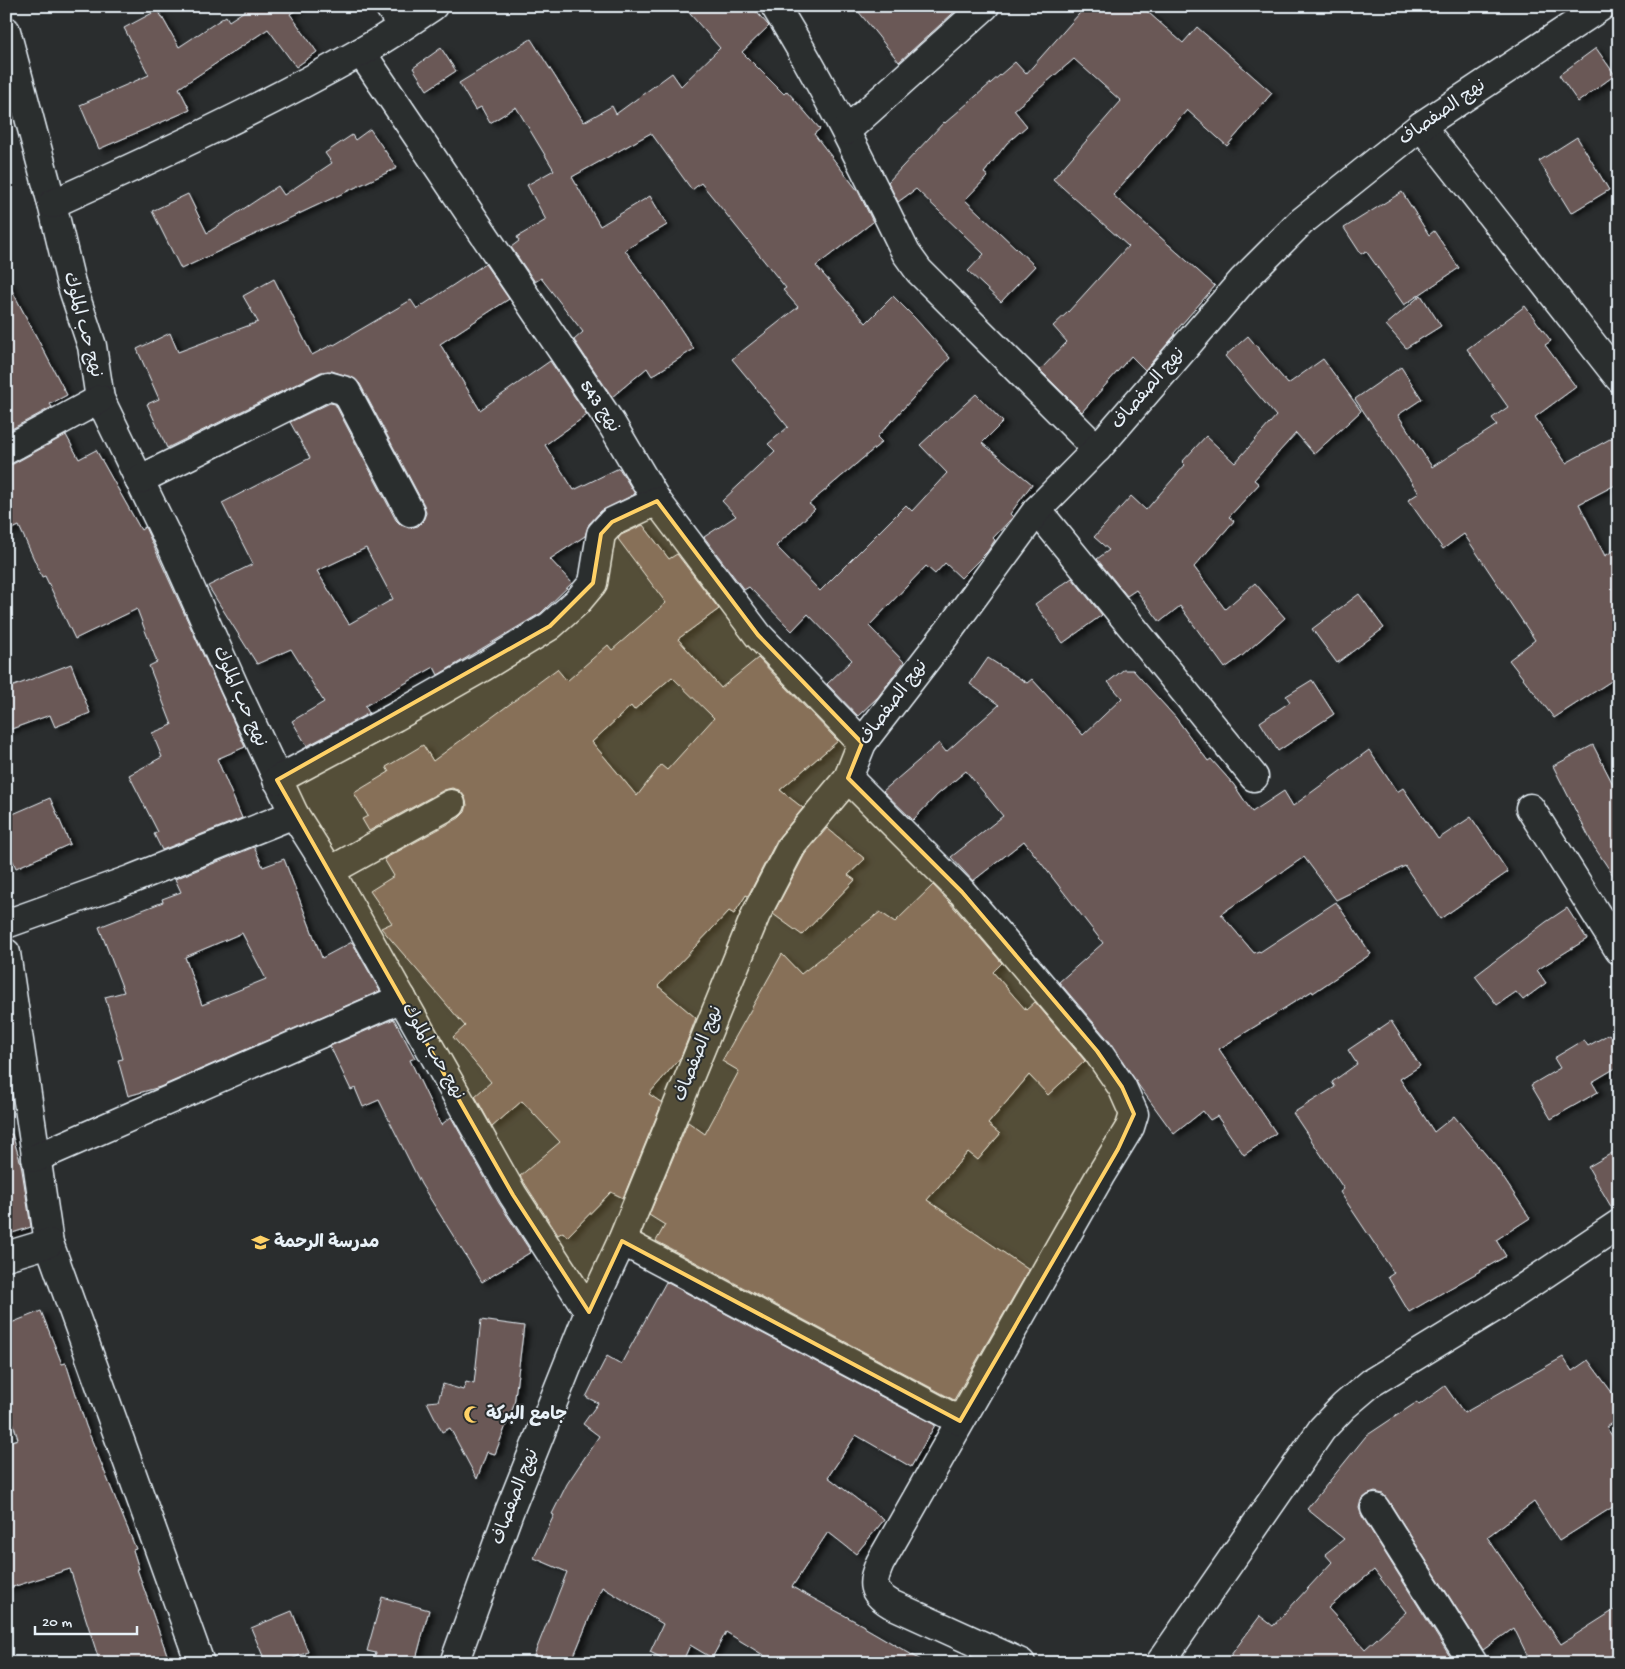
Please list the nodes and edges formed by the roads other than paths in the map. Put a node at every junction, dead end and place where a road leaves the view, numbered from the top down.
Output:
1 (433, 6) edge
2 (774, 6) edge
3 (985, 6) edge
4 (1602, 6) edge
5 (395, 16) edge
6 (6, 31) edge
7 (361, 52) junction
8 (1421, 126) junction
9 (846, 131) junction
10 (52, 204) junction
11 (1616, 370) edge
12 (100, 399) junction
13 (1097, 449) junction
14 (6, 450) edge
15 (139, 480) junction
16 (657, 501) junction
17 (1037, 510) junction
18 (410, 512) dead end
19 (862, 742) junction
20 (1254, 777) dead end
21 (848, 778) junction
22 (277, 780) junction
23 (451, 804) dead end
24 (1530, 808) dead end
25 (294, 814) junction
26 (330, 871) junction
27 (6, 924) edge
28 (1619, 950) edge
29 (6, 954) edge
30 (402, 998) junction
31 (36, 1158) junction
32 (1619, 1224) edge
33 (622, 1241) junction
34 (49, 1243) junction
35 (6, 1256) edge
36 (589, 1312) junction
37 (960, 1421) junction
38 (1375, 1508) dead end
39 (200, 1663) edge
40 (454, 1663) edge
41 (1021, 1663) edge
42 (1160, 1663) edge
43 (1473, 1663) edge

1 - 5 street
2 - 9 street
3 - 9 street
4 - 8 street, نهج الصفصاف
5 - 7 street
6 - 10 street, نهج حب الملوك
7 - 10 street
7 - 16 street, نهج 543
8 - 11 street
8 - 13 street, نهج الصفصاف
9 - 13 street
10 - 12 street, نهج حب الملوك
12 - 14 street
12 - 15 street, نهج حب الملوك
13 - 17 street, نهج الصفصاف
15 - 18 street
15 - 22 street, نهج حب الملوك
16 - 19 street, نهج 543
16 - 22 street
17 - 19 street, نهج الصفصاف
17 - 20 street
19 - 21 street, نهج الصفصاف
21 - 33 street, نهج الصفصاف
21 - 37 street
22 - 25 street, نهج حب الملوك
23 - 26 street
24 - 28 street
25 - 26 street, نهج حب الملوك
25 - 27 street
26 - 30 street, نهج حب الملوك
29 - 31 street
30 - 31 street
30 - 36 street, نهج حب الملوك
31 - 34 street
32 - 42 street
33 - 36 street, نهج الصفصاف
33 - 37 street
34 - 35 street
34 - 39 street
36 - 40 street, نهج الصفصاف
37 - 41 street
38 - 43 street

